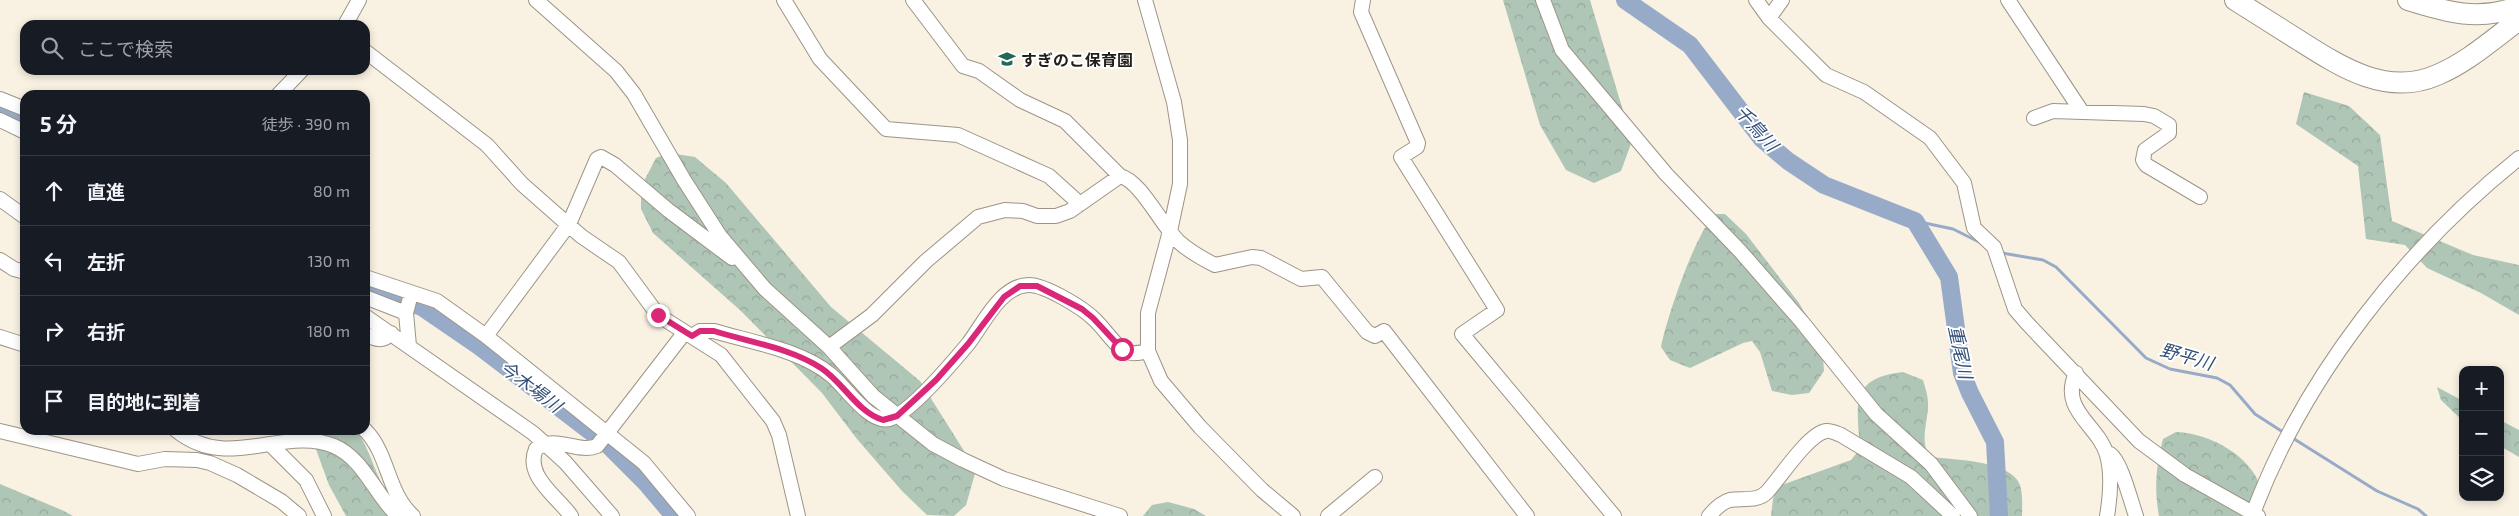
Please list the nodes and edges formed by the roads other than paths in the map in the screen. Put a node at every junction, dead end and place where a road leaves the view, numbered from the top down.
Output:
1 (359, 0) edge
2 (536, 0) edge
3 (784, 0) edge
4 (913, 0) edge
5 (1145, 0) edge
6 (1363, 0) edge
7 (1542, 0) edge
8 (1756, 0) edge
9 (1782, 0) edge
10 (2008, 0) edge
11 (2235, 0) edge
12 (2408, 0) edge
13 (2519, 6) edge
14 (1769, 18) junction
15 (348, 20) edge
16 (2519, 20) edge
17 (370, 55) edge
18 (297, 75) edge
19 (283, 90) edge
20 (0, 99) edge
21 (20, 106) edge
22 (2082, 112) junction
23 (2034, 118) dead end
24 (0, 120) edge
25 (20, 130) edge
26 (2519, 158) edge
27 (1120, 176) junction
28 (2200, 197) dead end
29 (0, 199) edge
30 (1080, 204) junction
31 (20, 213) edge
32 (569, 224) junction
33 (1170, 231) junction
34 (740, 258) junction
35 (0, 260) edge
36 (20, 271) edge
37 (370, 280) edge
38 (370, 298) edge
39 (408, 303) junction
40 (370, 319) edge
41 (391, 333) junction
42 (688, 334) junction
43 (370, 336) edge
44 (486, 336) junction
45 (0, 337) edge
46 (20, 343) edge
47 (409, 346) junction
48 (829, 347) junction
49 (1148, 351) junction
50 (2076, 374) junction
51 (897, 416) junction
52 (0, 430) edge
53 (20, 435) edge
54 (20, 435) edge
55 (182, 435) edge
56 (370, 435) edge
57 (604, 437) junction
58 (271, 445) junction
59 (546, 445) junction
60 (2107, 453) junction
61 (1375, 477) dead end
62 (2255, 513) edge
63 (299, 516) edge
64 (324, 516) edge
65 (398, 516) edge
66 (413, 516) edge
67 (571, 516) edge
68 (612, 516) edge
69 (688, 516) edge
70 (798, 516) edge
71 (1120, 516) edge
72 (1293, 516) edge
73 (1328, 516) edge
74 (1526, 516) edge
75 (1614, 516) edge
76 (1709, 516) edge
77 (1953, 516) edge
78 (1970, 516) edge
79 (2107, 516) edge
80 (2136, 516) edge

1 - 15 street
2 - 34 street
3 - 30 street
4 - 27 street
5 - 33 street
6 - 75 street
7 - 78 street
8 - 14 street
9 - 14 street
10 - 22 street
11 - 16 highway
12 - 13 highway
14 - 50 street
17 - 32 street
18 - 19 street
20 - 21 street
22 - 23 street
22 - 28 street
24 - 25 street
26 - 62 street
27 - 30 street
27 - 33 street
29 - 31 street
30 - 48 street
32 - 34 street
32 - 42 street
32 - 44 street
33 - 49 street
33 - 74 street
34 - 48 street
35 - 36 street
37 - 39 street
38 - 39 street
39 - 44 street
39 - 47 street
40 - 41 street
41 - 43 street
41 - 47 street
42 - 51 street
42 - 57 street
42 - 70 street
44 - 57 street
45 - 46 street
47 - 59 street
48 - 51 street
49 - 51 street
49 - 72 street
50 - 60 street
50 - 62 street
51 - 71 street
52 - 53 street
54 - 63 street
55 - 58 street
56 - 66 street
57 - 59 street
57 - 69 street
58 - 64 street
58 - 65 street
59 - 67 street
59 - 68 street
60 - 79 street
60 - 80 street
61 - 73 street
76 - 77 street

